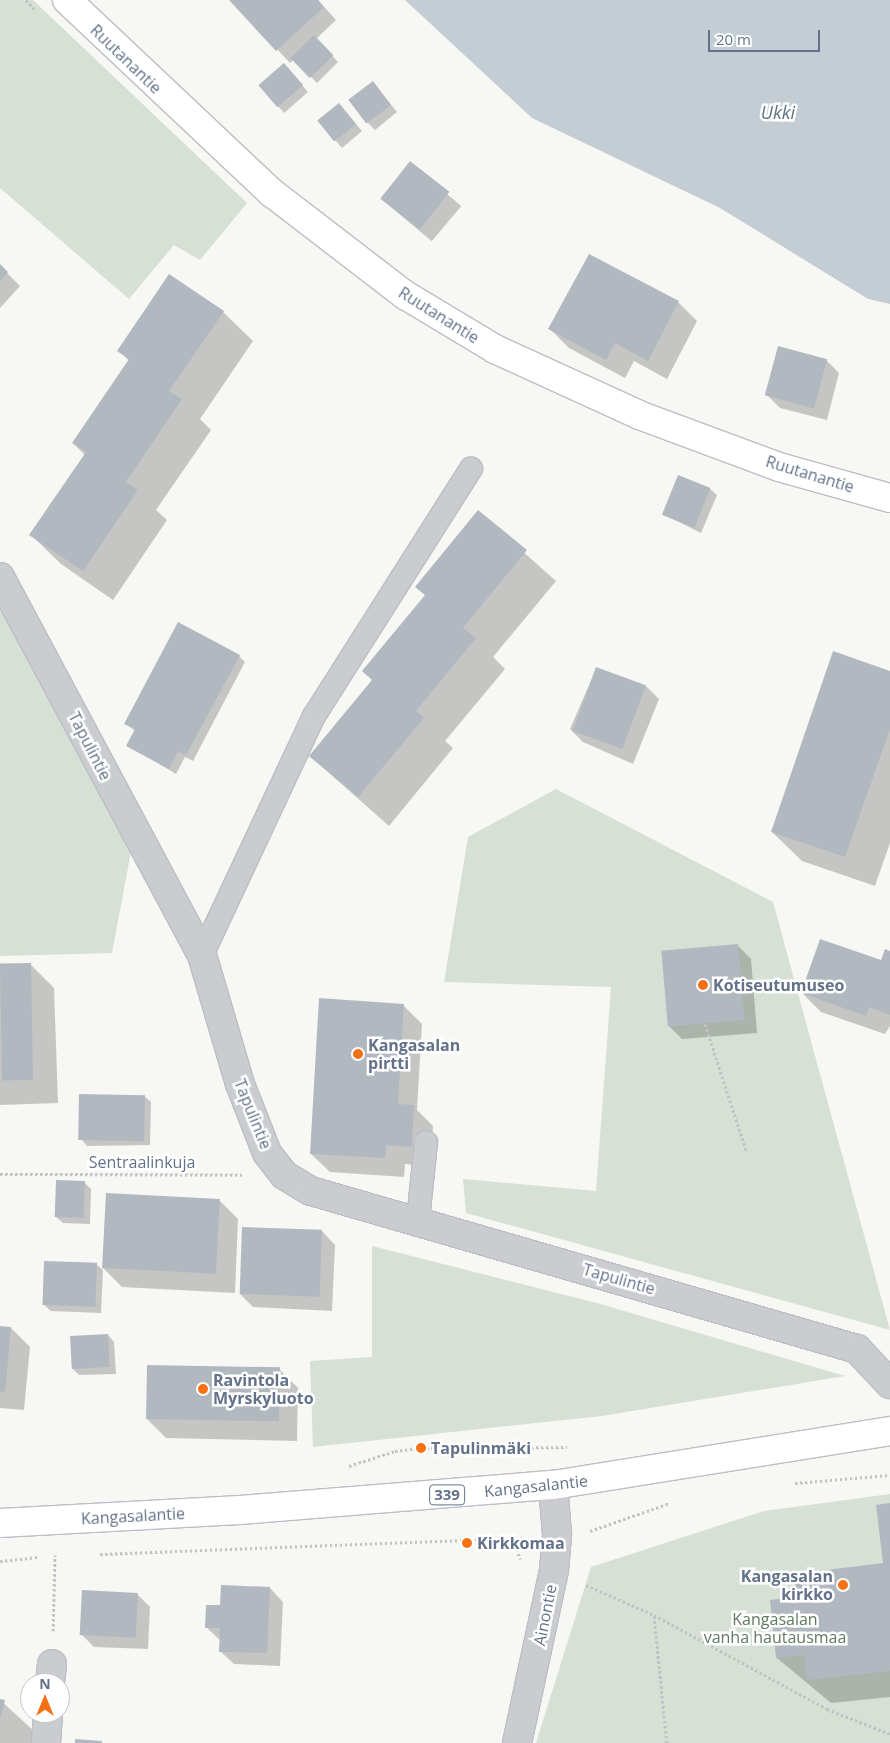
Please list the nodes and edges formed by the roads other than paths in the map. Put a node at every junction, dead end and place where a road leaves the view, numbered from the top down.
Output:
1 (67, 0) edge
2 (471, 469) dead end
3 (890, 498) edge
4 (0, 577) edge
5 (202, 956) junction
6 (426, 1142) dead end
7 (418, 1220) junction
8 (890, 1384) edge
9 (890, 1431) edge
10 (553, 1485) junction
11 (0, 1523) edge
12 (47, 1723) edge
13 (46, 1743) edge
14 (517, 1743) edge

1 - 3 main road, Ruutanantie
2 - 5 lane
4 - 5 street, Tapulintie
5 - 7 street, Tapulintie
6 - 7 lane
7 - 8 street, Tapulintie
9 - 10 main road, Kangasalantie / 339
10 - 11 main road, Kangasalantie / 339
10 - 14 street, Ainontie
12 - 13 street

